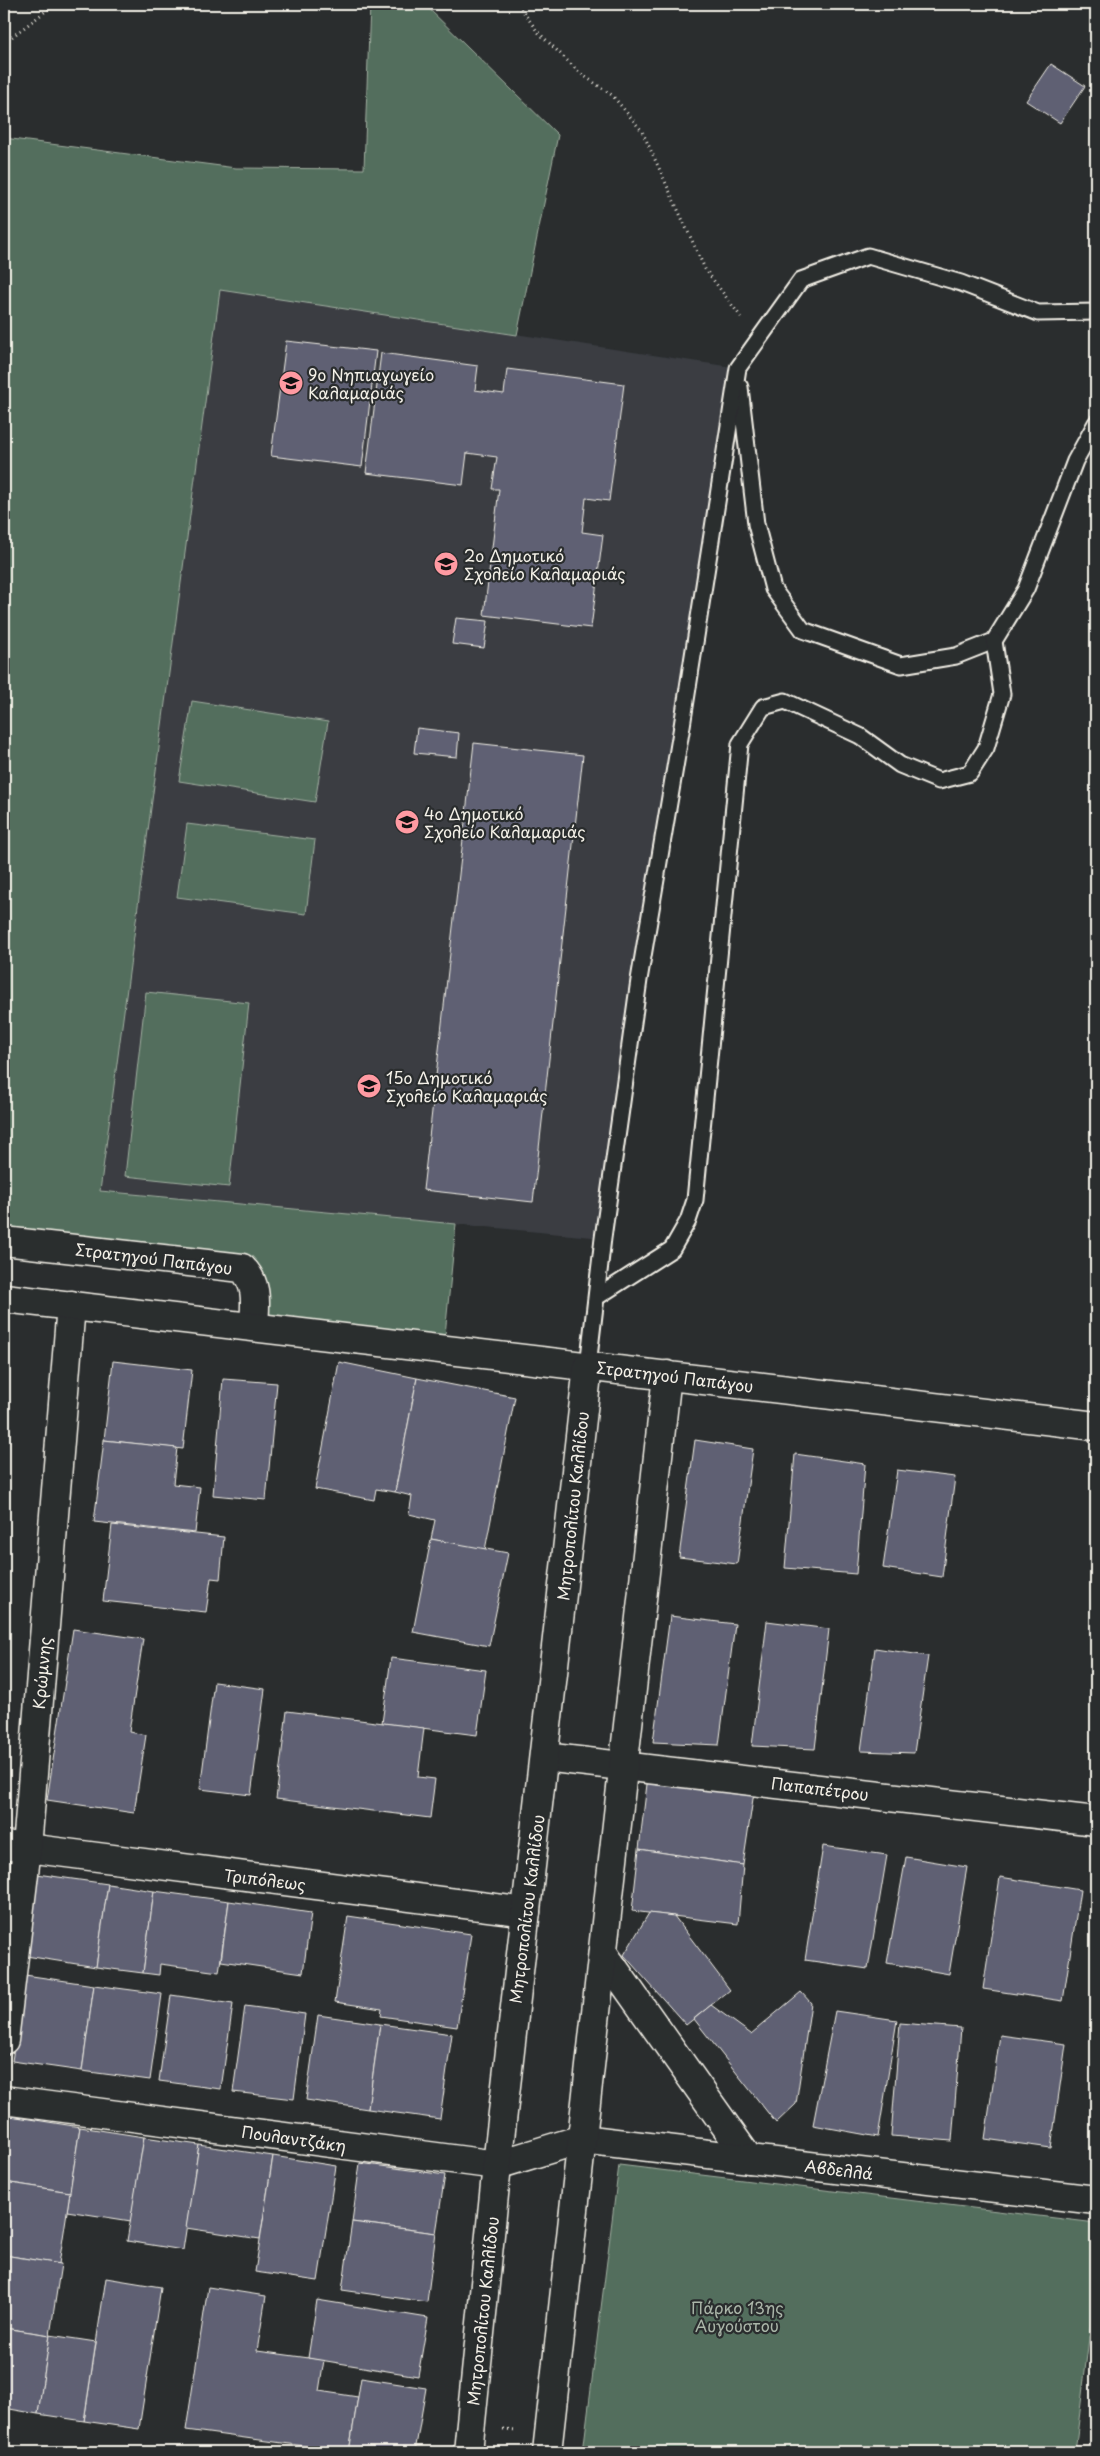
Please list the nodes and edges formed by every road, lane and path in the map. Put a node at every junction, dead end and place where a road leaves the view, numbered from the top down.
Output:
1 (55, 4) edge
2 (518, 4) edge
3 (4, 43) edge
4 (1096, 312) edge
5 (758, 339) junction
6 (738, 368) junction
7 (1096, 423) edge
8 (994, 642) junction
9 (4, 1241) edge
10 (596, 1297) junction
11 (4, 1298) edge
12 (71, 1305) junction
13 (254, 1326) junction
14 (588, 1366) junction
15 (667, 1375) junction
16 (1096, 1426) edge
17 (544, 1757) junction
18 (624, 1766) junction
19 (1096, 1820) edge
20 (15, 1846) edge
21 (526, 1912) junction
22 (603, 1953) junction
23 (4, 2040) edge
24 (4, 2100) edge
25 (582, 2139) junction
26 (749, 2159) junction
27 (497, 2165) junction
28 (1096, 2200) edge
29 (469, 2439) edge
30 (548, 2442) edge

1 - 3 path
2 - 5 path
4 - 5 lane
5 - 6 lane
6 - 8 lane
6 - 10 lane
7 - 8 lane
8 - 10 lane
9 - 13 street, Στρατηγού Παπάγου
10 - 14 lane
11 - 12 street, Στρατηγού Παπάγου
12 - 13 street, Στρατηγού Παπάγου
12 - 20 street, Κρώμνης
13 - 14 street, Στρατηγού Παπάγου
14 - 15 street, Στρατηγού Παπάγου
14 - 17 street, Μητροπολίτου Καλλίδου
15 - 16 street, Στρατηγού Παπάγου
15 - 18 street
17 - 18 street, Παπαπέτρου
17 - 21 street, Μητροπολίτου Καλλίδου
18 - 19 street, Παπαπέτρου
18 - 22 street
20 - 21 street, Τριπόλεως
20 - 23 street, Κρώμνης
21 - 27 street, Μητροπολίτου Καλλίδου
22 - 25 street
22 - 26 street
24 - 27 street, Πουλαντζάκη
25 - 26 street, Αβδελλά
25 - 27 street, Πουλαντζάκη
25 - 30 street
26 - 28 street, Αβδελλά
27 - 29 street, Μητροπολίτου Καλλίδου
29 - 30 path

